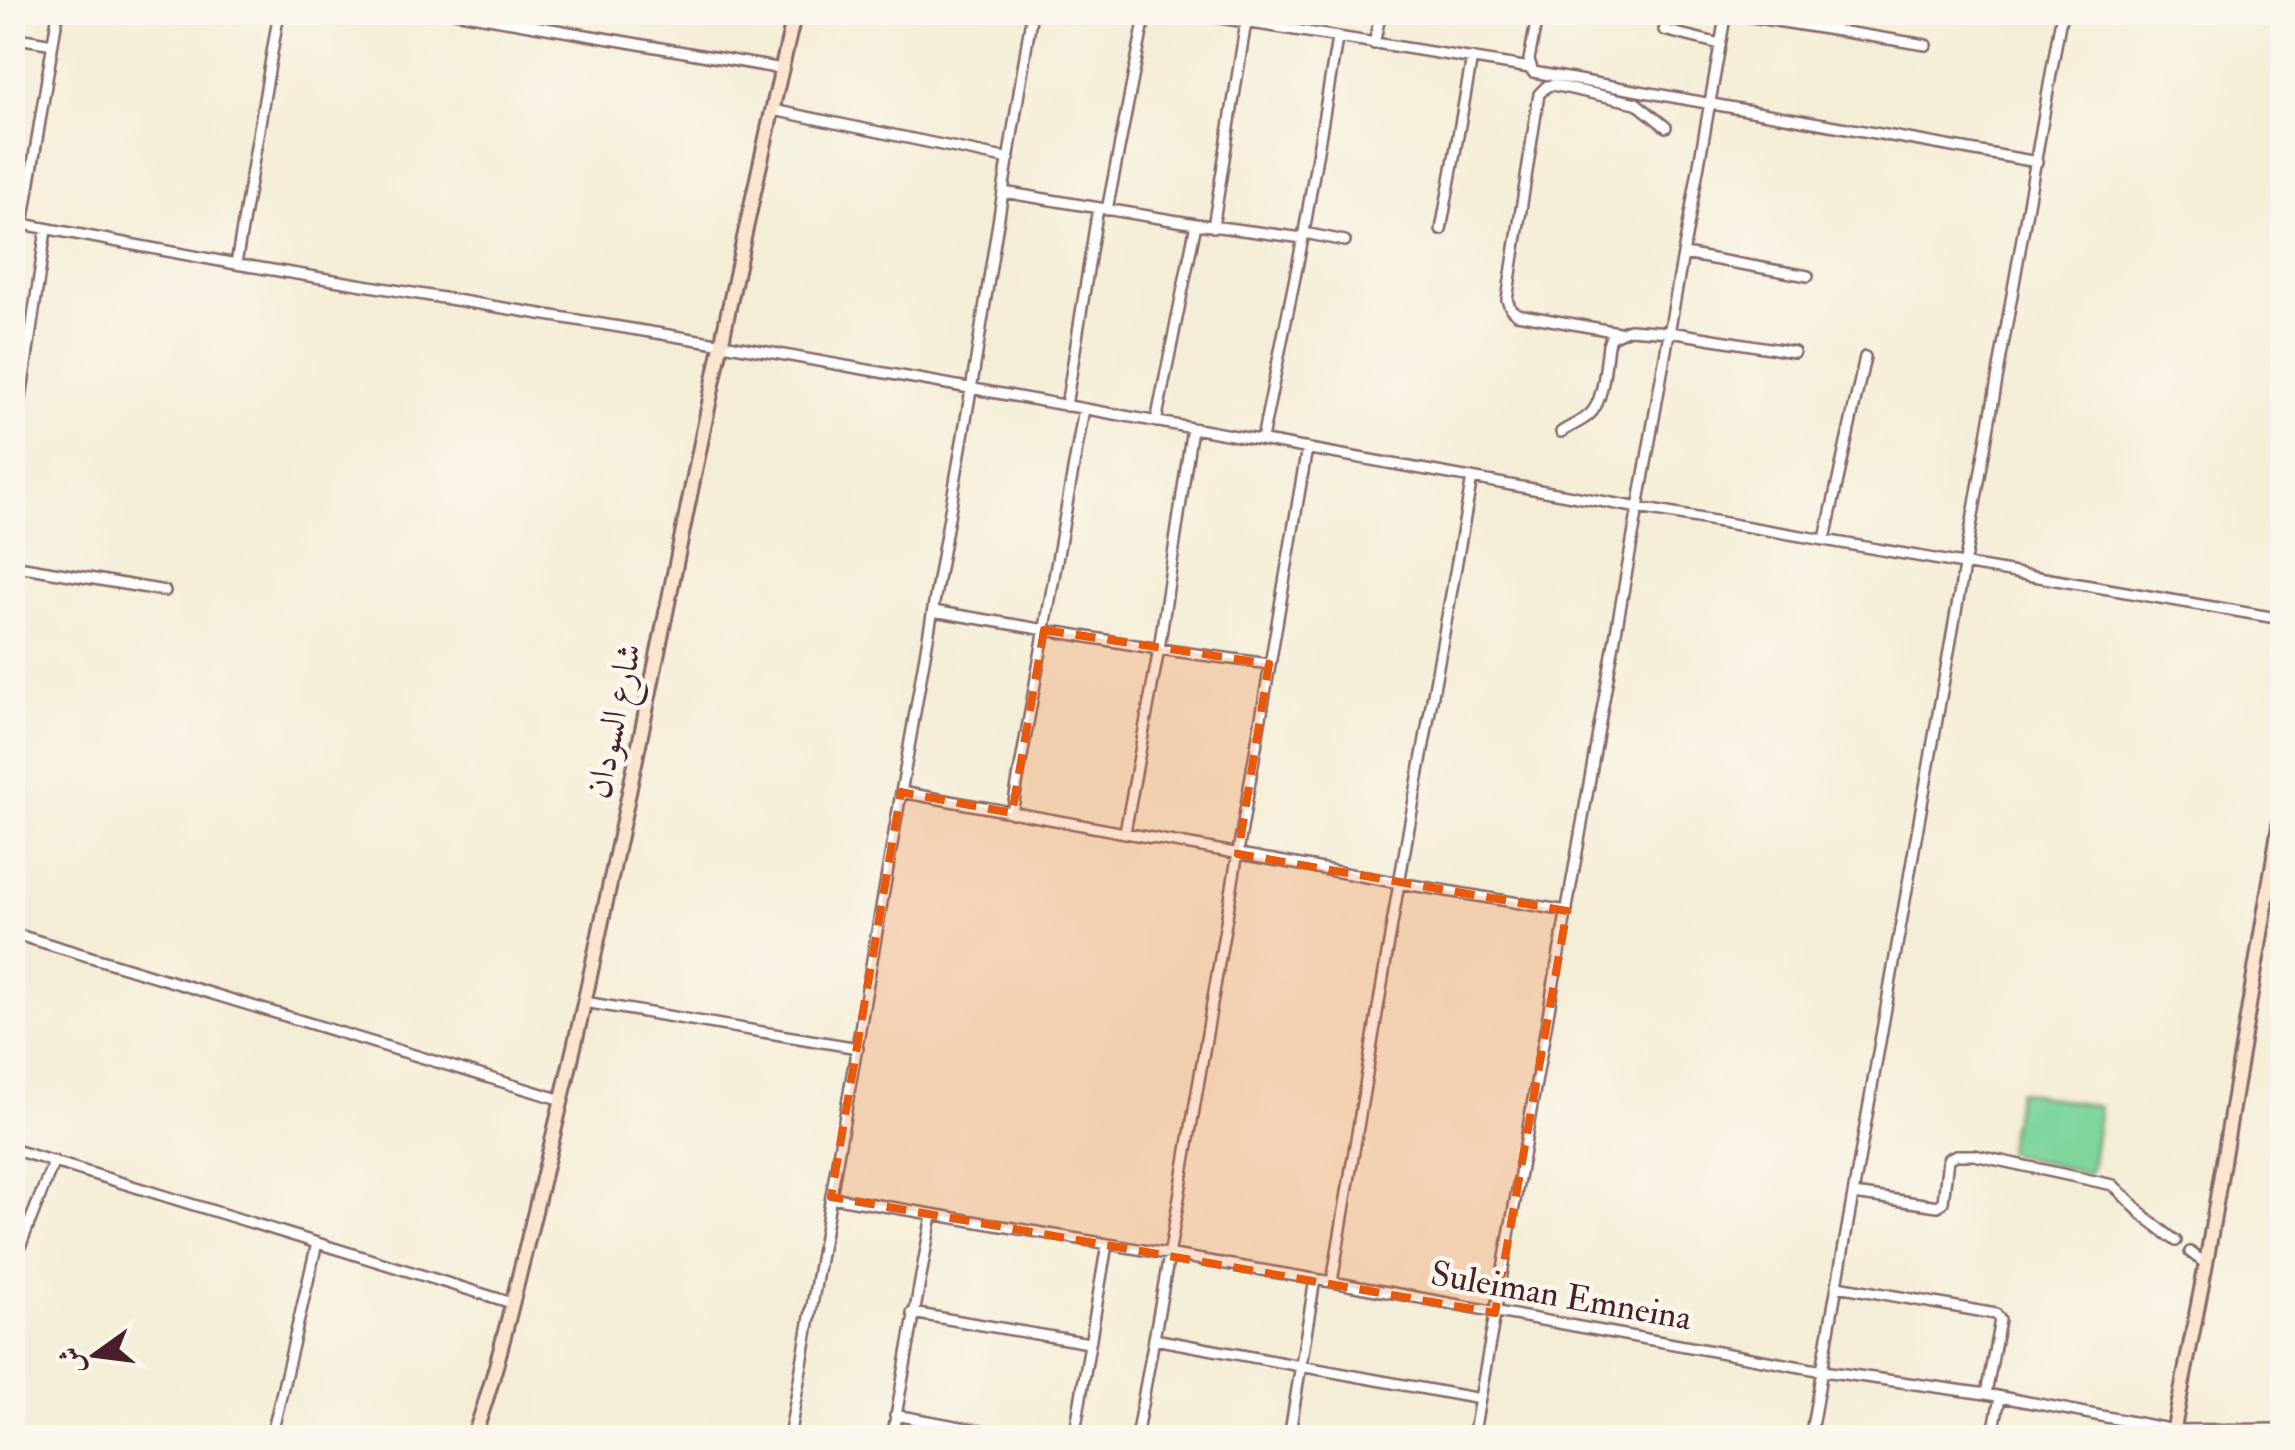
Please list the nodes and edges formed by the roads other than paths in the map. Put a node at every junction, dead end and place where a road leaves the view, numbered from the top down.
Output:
1 (58, 12) edge
2 (279, 12) edge
3 (454, 12) edge
4 (795, 12) edge
5 (1032, 12) edge
6 (1146, 12) edge
7 (1184, 12) edge
8 (1381, 12) edge
9 (1538, 12) edge
10 (2062, 12) edge
11 (1726, 13) edge
12 (485, 15) edge
13 (1246, 22) junction
14 (1664, 30) dead end
15 (12, 37) edge
16 (1337, 38) junction
17 (53, 44) junction
18 (1374, 44) junction
19 (1720, 44) junction
20 (1926, 45) dead end
21 (1472, 58) junction
22 (782, 68) junction
23 (1530, 68) junction
24 (1710, 104) junction
25 (773, 110) junction
26 (1666, 126) dead end
27 (1008, 159) junction
28 (2036, 162) junction
29 (1003, 192) junction
30 (1102, 209) junction
31 (18, 223) edge
32 (1196, 224) junction
33 (1213, 226) junction
34 (46, 230) junction
35 (1441, 230) dead end
36 (1303, 236) junction
37 (1345, 241) dead end
38 (1684, 254) junction
39 (236, 264) junction
40 (1808, 276) dead end
41 (1618, 332) junction
42 (1670, 332) junction
43 (723, 344) junction
44 (1794, 352) dead end
45 (1864, 357) dead end
46 (971, 390) junction
47 (1066, 406) junction
48 (1084, 409) junction
49 (1156, 422) junction
50 (1192, 428) junction
51 (1561, 432) dead end
52 (1262, 439) junction
53 (1307, 448) junction
54 (12, 459) edge
55 (1472, 478) junction
56 (1639, 508) junction
57 (1825, 539) junction
58 (12, 565) edge
59 (1964, 565) junction
60 (164, 591) dead end
61 (933, 611) junction
62 (2282, 618) edge
63 (1044, 630) junction
64 (1159, 649) junction
65 (1269, 664) junction
66 (901, 792) junction
67 (2282, 808) edge
68 (1012, 812) junction
69 (1125, 832) junction
70 (1238, 854) junction
71 (2278, 862) edge
72 (1399, 883) junction
73 (1567, 911) junction
74 (12, 933) edge
75 (584, 1002) junction
76 (858, 1048) junction
77 (562, 1100) junction
78 (12, 1149) edge
79 (54, 1161) junction
80 (1854, 1194) junction
81 (831, 1197) junction
82 (932, 1214) junction
83 (2176, 1241) dead end
84 (317, 1243) junction
85 (1107, 1244) junction
86 (2190, 1252) dead end
87 (1169, 1256) junction
88 (2206, 1264) junction
89 (12, 1267) edge
90 (1315, 1279) junction
91 (1332, 1282) junction
92 (1838, 1286) junction
93 (512, 1303) junction
94 (1496, 1312) junction
95 (912, 1313) junction
96 (1154, 1339) junction
97 (1089, 1343) junction
98 (1302, 1366) junction
99 (1822, 1371) junction
100 (1986, 1394) junction
101 (2000, 1398) junction
102 (1480, 1399) junction
103 (896, 1415) junction
104 (2282, 1429) edge
105 (2173, 1434) edge
106 (271, 1438) edge
107 (473, 1438) edge
108 (789, 1438) edge
109 (892, 1438) edge
110 (1021, 1438) edge
111 (1074, 1438) edge
112 (1136, 1438) edge
113 (1288, 1438) edge
114 (1473, 1438) edge
115 (1810, 1438) edge
116 (1992, 1438) edge

1 - 17 street
2 - 39 street
3 - 12 street
4 - 22 main road, شارع السودان
5 - 27 street
6 - 30 street
7 - 13 street
8 - 18 street
9 - 23 street
10 - 28 street
11 - 19 street
11 - 20 street
12 - 22 street
13 - 16 street
13 - 33 street
14 - 19 street
15 - 17 street
16 - 18 street
16 - 36 street
17 - 31 street
18 - 21 street
19 - 24 street
21 - 23 street
21 - 35 street
22 - 25 main road, شارع السودان
23 - 24 street
24 - 28 street
24 - 38 street
25 - 27 street
25 - 43 main road, شارع السودان
26 - 41 street
27 - 29 street
28 - 59 street
29 - 30 street
29 - 46 street
30 - 32 street
30 - 47 street
31 - 34 street
32 - 33 street
32 - 49 street
33 - 36 street
34 - 39 street
34 - 54 street
36 - 37 street
36 - 52 street
38 - 40 street
38 - 42 street
39 - 43 street
41 - 42 street
41 - 51 street
42 - 44 street
42 - 56 street
43 - 46 street
43 - 75 main road, شارع السودان
45 - 57 street
46 - 47 street
46 - 61 street
47 - 48 street
48 - 49 street
48 - 63 street
49 - 50 street
50 - 52 street
50 - 64 street
52 - 53 street
53 - 55 street
53 - 65 street
55 - 56 street
55 - 72 street
56 - 57 street
56 - 73 street
57 - 59 street
58 - 60 street
59 - 62 street
59 - 80 street
61 - 63 street
61 - 66 street
63 - 64 street
63 - 68 street
64 - 65 street
64 - 69 street
65 - 70 street
66 - 68 street
66 - 76 street
67 - 71 main road
68 - 69 street
69 - 70 street
70 - 72 street
70 - 87 street
71 - 88 main road
72 - 73 street
72 - 91 street
73 - 94 street
74 - 77 street
75 - 76 street
75 - 77 main road, شارع السودان
76 - 81 street
77 - 93 main road, شارع السودان
78 - 79 street
79 - 84 street
79 - 89 street
80 - 83 street
80 - 92 street
81 - 82 street, Suleiman Emneina
81 - 108 street
82 - 85 street, Suleiman Emneina
82 - 95 street
84 - 93 street
84 - 106 street
85 - 87 street, Suleiman Emneina
85 - 97 street
86 - 88 street
87 - 90 street, Suleiman Emneina
87 - 96 street
88 - 105 main road
90 - 91 street, Suleiman Emneina
90 - 98 street
91 - 94 street, Suleiman Emneina
92 - 99 street
92 - 100 street
93 - 107 main road, شارع السودان
94 - 99 street, Suleiman Emneina
94 - 102 street
95 - 97 street
95 - 103 street
96 - 98 street
96 - 112 street
97 - 111 street
98 - 102 street
98 - 113 street
99 - 100 street, Suleiman Emneina
99 - 115 street
100 - 101 street, Suleiman Emneina
101 - 105 street, Suleiman Emneina
101 - 116 street
102 - 114 street
103 - 109 street
103 - 110 street
104 - 105 street, Suleiman Emneina

